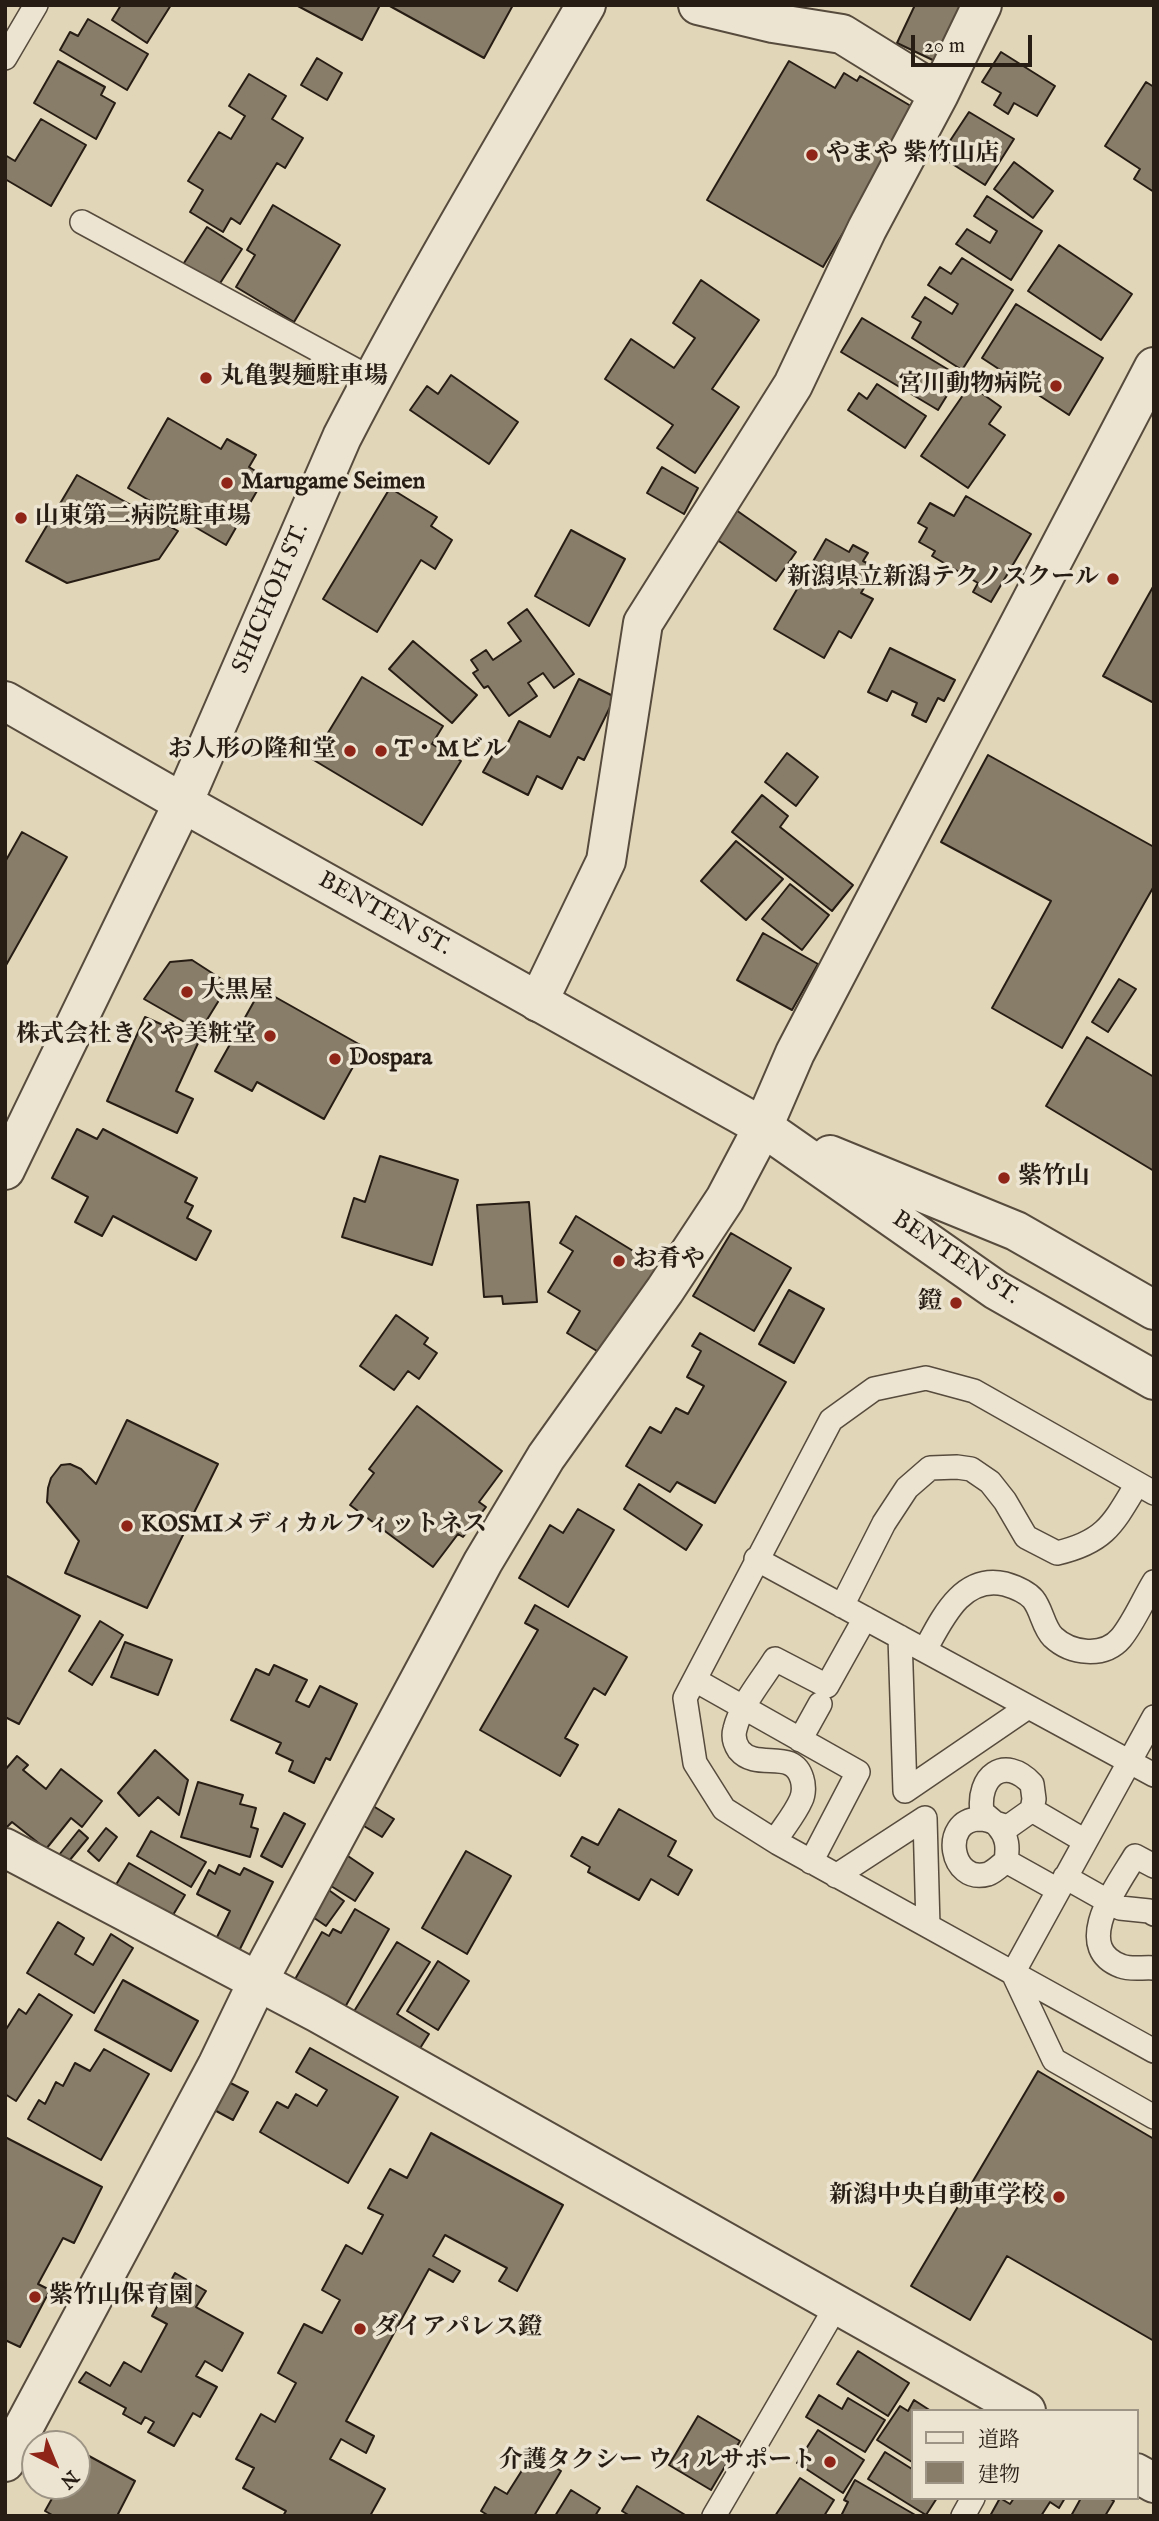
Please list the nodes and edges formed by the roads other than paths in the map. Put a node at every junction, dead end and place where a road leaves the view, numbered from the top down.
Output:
1 (36, 5) edge
2 (586, 5) edge
3 (698, 5) edge
4 (982, 5) edge
5 (5, 58) edge
6 (939, 94) junction
7 (82, 222) dead end
8 (1154, 367) edge
9 (372, 379) junction
10 (5, 701) edge
11 (183, 803) junction
12 (538, 1002) junction
13 (763, 1127) junction
14 (5, 1170) edge
15 (1154, 1310) edge
16 (1154, 1380) edge
17 (1145, 1489) edge
18 (757, 1559) junction
19 (1154, 1582) edge
20 (842, 1606) junction
21 (865, 1618) junction
22 (900, 1637) junction
23 (925, 1650) junction
24 (695, 1680) junction
25 (820, 1704) dead end
26 (1028, 1707) junction
27 (744, 1708) junction
28 (1154, 1717) edge
29 (800, 1740) junction
30 (1128, 1762) junction
31 (1154, 1776) edge
32 (1032, 1810) junction
33 (995, 1823) junction
34 (775, 1841) junction
35 (1085, 1841) junction
36 (5, 1848) edge
37 (811, 1861) junction
38 (1006, 1861) junction
39 (1154, 1866) edge
40 (836, 1875) junction
41 (1062, 1883) junction
42 (1109, 1902) junction
43 (1154, 1914) edge
44 (928, 1926) junction
45 (1154, 1968) edge
46 (1013, 1973) junction
47 (258, 1981) junction
48 (1154, 2051) edge
49 (1154, 2118) edge
50 (837, 2305) junction
51 (1023, 2409) edge
52 (5, 2462) edge
53 (1138, 2474) edge
54 (1154, 2483) edge
55 (972, 2500) edge
56 (714, 2516) edge
57 (963, 2516) edge

1 - 5 lane
2 - 9 street, SHICHOH ST.
3 - 6 street
4 - 6 street
6 - 12 street
7 - 9 lane
8 - 13 street
9 - 11 street, SHICHOH ST.
10 - 11 street, BENTEN ST.
11 - 12 street, BENTEN ST.
11 - 14 street, SHICHOH ST.
12 - 13 street, BENTEN ST.
13 - 15 street, BENTEN ST.
13 - 16 street, BENTEN ST.
13 - 47 street
17 - 18 lane
17 - 20 lane
18 - 20 lane
18 - 24 lane
19 - 23 lane
20 - 21 lane
21 - 22 lane
21 - 27 lane
22 - 23 lane
22 - 26 lane
23 - 26 lane
24 - 27 lane
24 - 34 lane
25 - 29 lane
26 - 30 lane
27 - 29 lane
27 - 34 lane
28 - 30 lane
29 - 37 lane
30 - 31 lane
30 - 35 lane
32 - 33 lane
32 - 33 lane
32 - 35 lane
33 - 38 lane
33 - 38 lane
34 - 37 lane
35 - 41 lane
36 - 47 street
37 - 40 lane
38 - 41 lane
39 - 42 lane
40 - 44 lane
40 - 44 lane
41 - 42 lane
41 - 46 lane
42 - 43 lane
42 - 45 lane
44 - 46 lane
46 - 48 lane
46 - 49 lane
47 - 50 street
47 - 52 street
50 - 51 street
50 - 56 lane
53 - 54 street
55 - 57 lane

